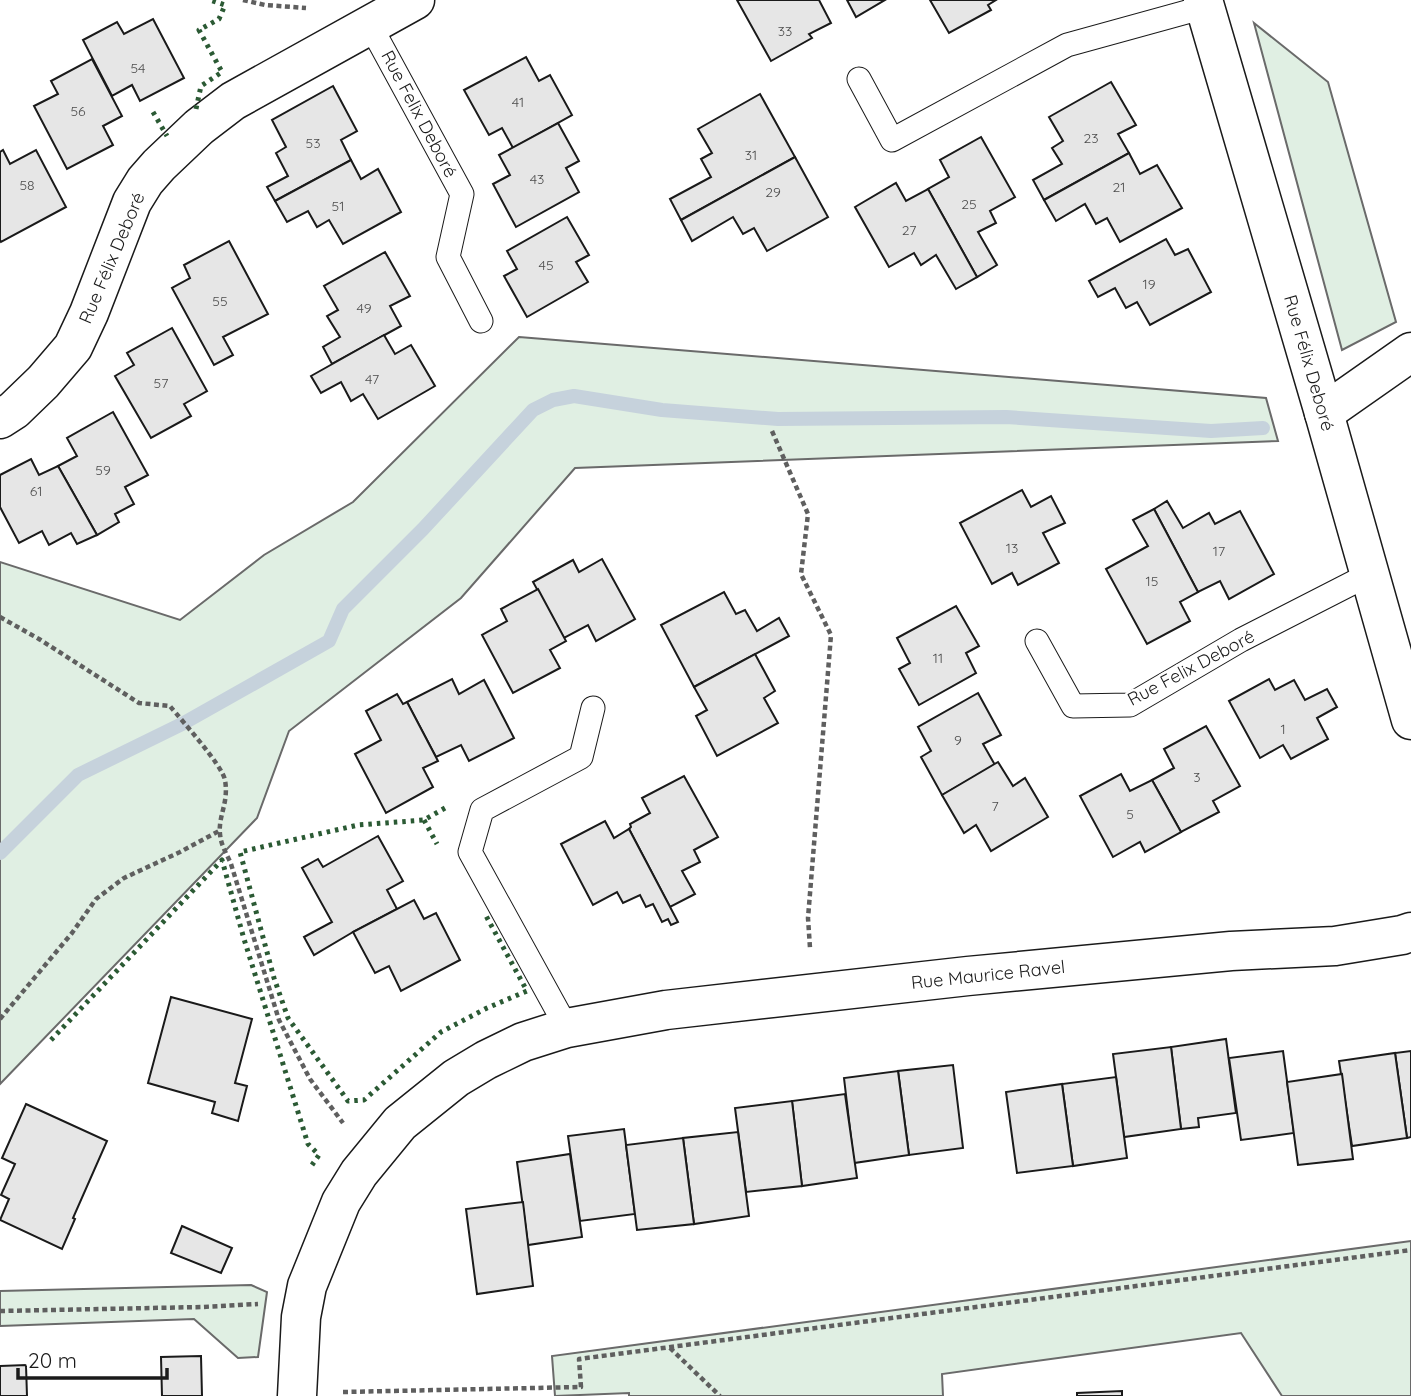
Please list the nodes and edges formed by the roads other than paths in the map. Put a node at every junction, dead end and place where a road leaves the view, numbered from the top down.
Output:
1 (415, 0) edge
2 (1204, 4) edge
3 (370, 25) junction
4 (859, 79) dead end
5 (481, 321) dead end
6 (1411, 352) edge
7 (1324, 413) junction
8 (0, 419) edge
9 (1370, 574) junction
10 (1037, 642) dead end
11 (593, 708) dead end
12 (1411, 720) edge
13 (1411, 932) edge
14 (567, 1028) junction
15 (297, 1394) edge

1 - 3 street, Rue Félix Deboré
2 - 4 lane, Rue Félix Deboré
2 - 7 street, Rue Félix Deboré
3 - 5 lane, Rue Felix Deboré
3 - 8 street, Rue Félix Deboré
6 - 7 street
7 - 9 street, Rue Félix Deboré
9 - 10 lane, Rue Felix Deboré
9 - 12 street, Rue Félix Deboré
11 - 14 lane
13 - 14 street, Rue Maurice Ravel
14 - 15 street, Rue Maurice Ravel

